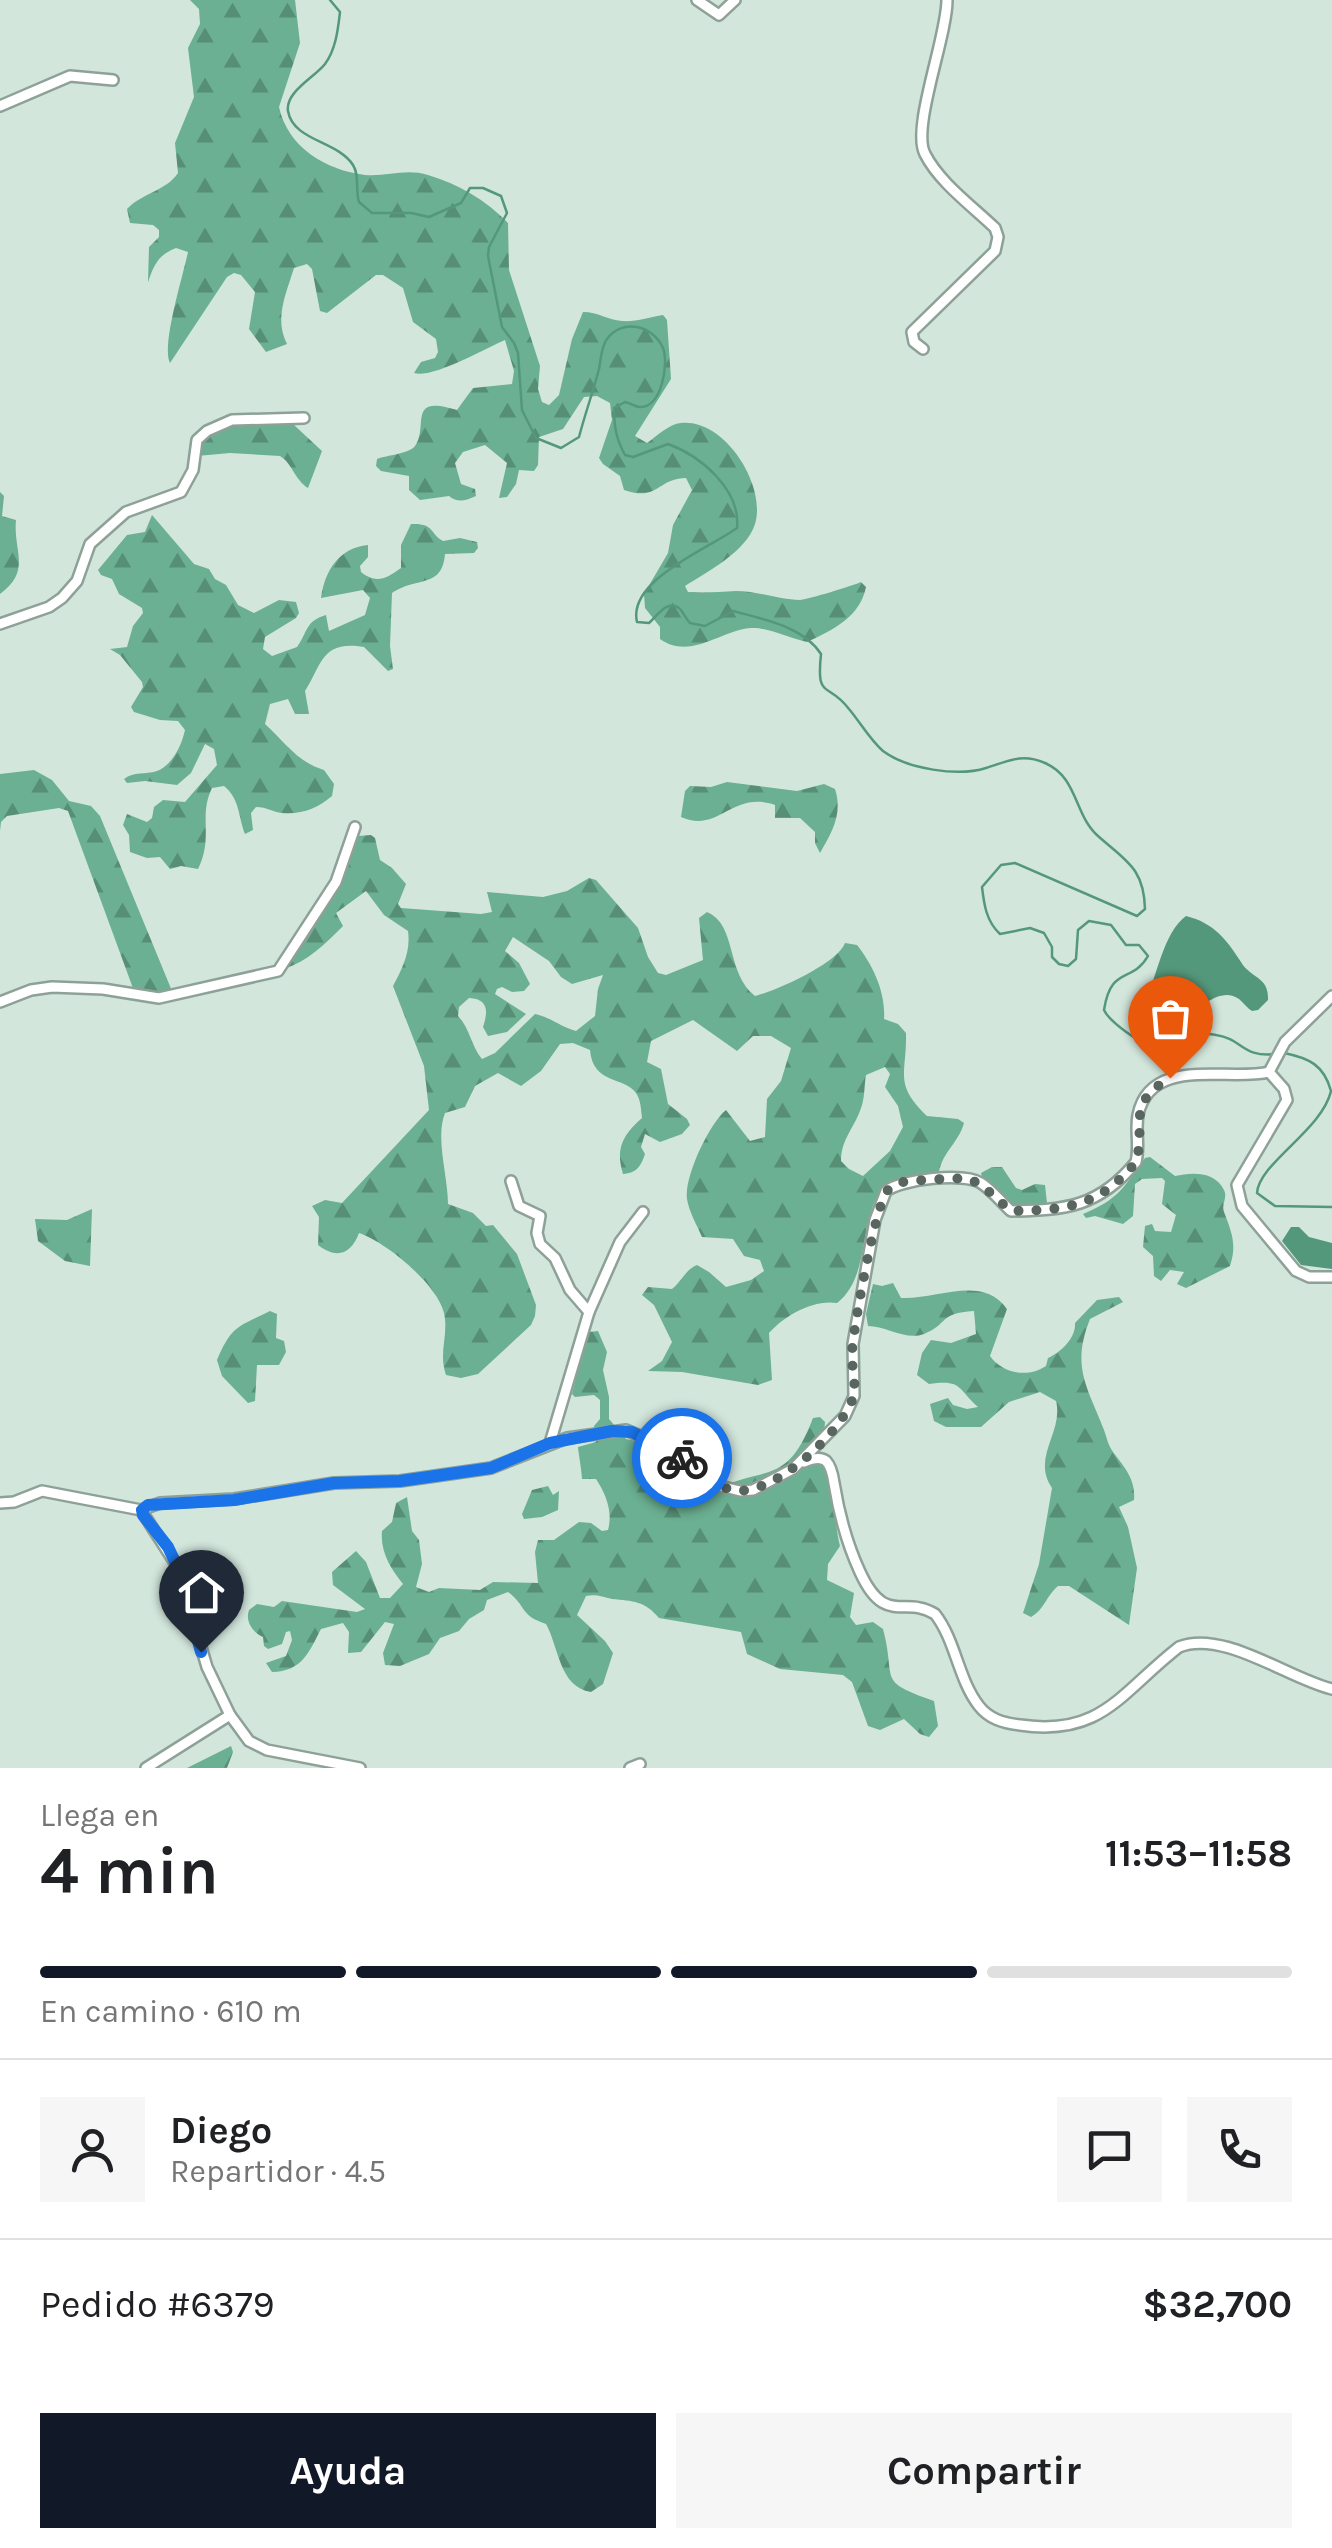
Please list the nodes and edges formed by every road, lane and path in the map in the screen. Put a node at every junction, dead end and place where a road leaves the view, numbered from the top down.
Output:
1 (697, 0) edge
2 (735, 0) edge
3 (946, 0) edge
4 (113, 80) dead end
5 (0, 106) edge
6 (923, 349) dead end
7 (304, 418) dead end
8 (0, 624) edge
9 (355, 827) dead end
10 (1332, 996) edge
11 (0, 1002) edge
12 (1271, 1068) junction
13 (511, 1181) dead end
14 (643, 1212) dead end
15 (1332, 1277) edge
16 (589, 1312) junction
17 (550, 1443) junction
18 (799, 1463) junction
19 (0, 1503) edge
20 (142, 1510) junction
21 (1332, 1689) edge
22 (230, 1715) junction
23 (146, 1768) edge
24 (360, 1768) edge

1 - 2 street
3 - 6 street
4 - 5 street
7 - 8 street
9 - 11 street
10 - 12 street
12 - 15 street
12 - 18 street
13 - 16 street
14 - 16 street
16 - 17 street
17 - 18 street
17 - 20 street
18 - 21 street
19 - 20 street
20 - 22 street
22 - 23 street
22 - 24 street

